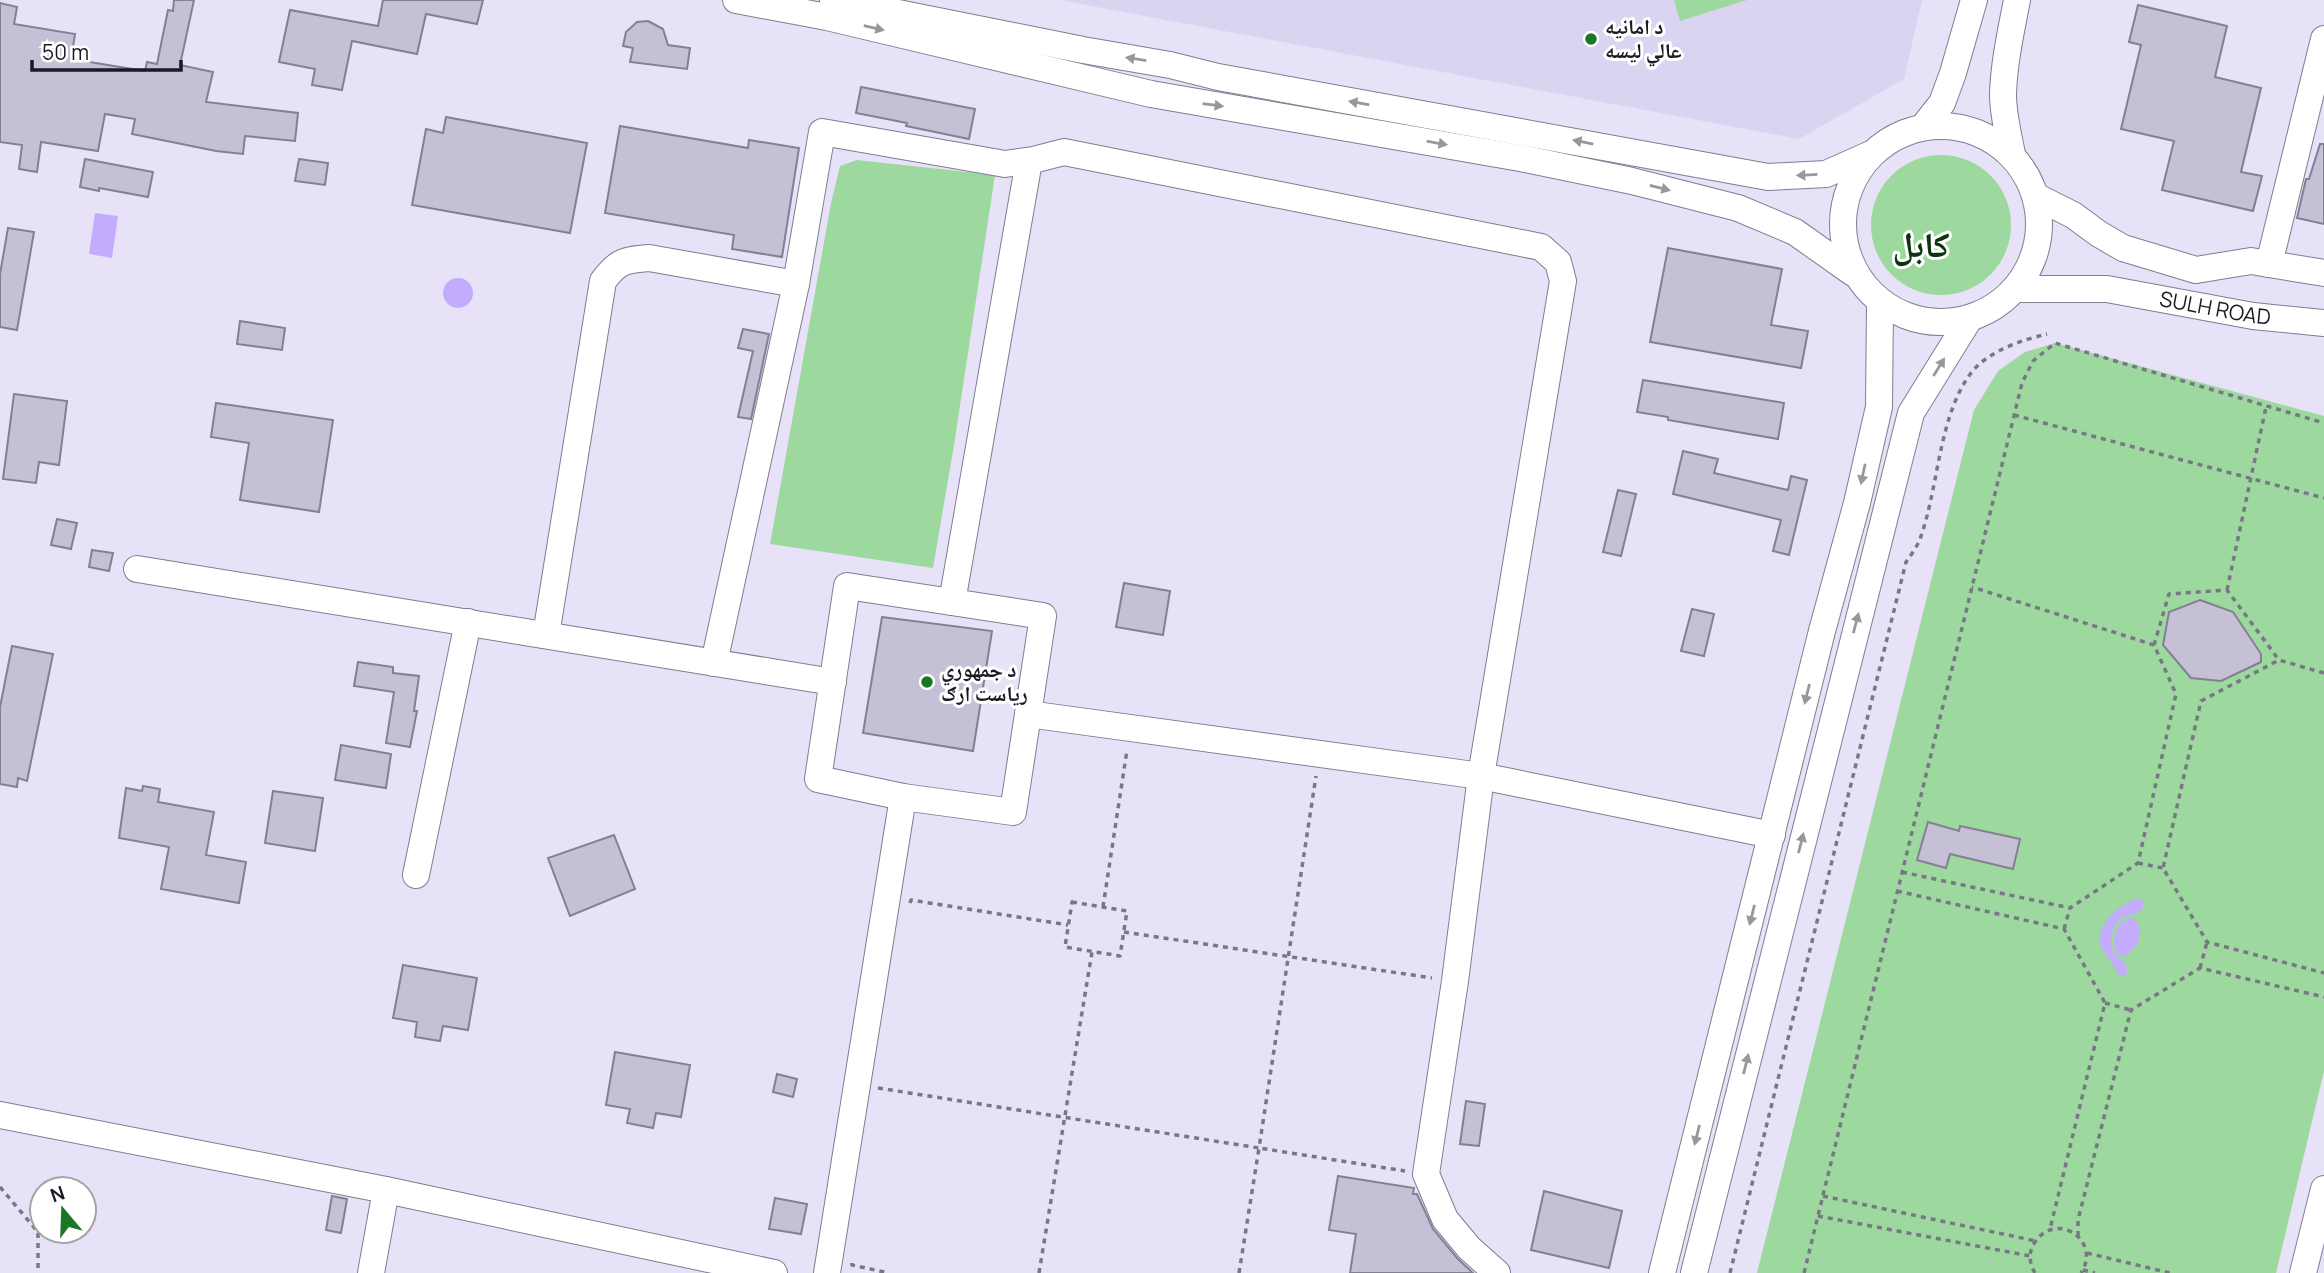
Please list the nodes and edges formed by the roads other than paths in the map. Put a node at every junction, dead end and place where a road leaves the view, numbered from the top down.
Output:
1 (736, 0) edge
2 (833, 0) edge
3 (1974, 0) edge
4 (2017, 0) edge
5 (953, 35) junction
6 (2324, 39) edge
7 (1923, 127) junction
8 (1871, 154) junction
9 (2012, 154) junction
10 (1029, 161) junction
11 (2037, 197) junction
12 (2269, 264) junction
13 (1853, 273) junction
14 (2324, 273) edge
15 (796, 284) junction
16 (2017, 289) junction
17 (1880, 303) junction
18 (1968, 321) junction
19 (2324, 323) edge
20 (136, 569) dead end
21 (952, 602) junction
22 (468, 622) junction
23 (546, 635) junction
24 (715, 663) junction
25 (833, 682) junction
26 (1028, 714) junction
27 (1481, 776) junction
28 (903, 797) junction
29 (1772, 835) junction
30 (416, 875) dead end
31 (0, 1115) edge
32 (2324, 1189) edge
33 (386, 1190) junction
34 (371, 1273) edge
35 (774, 1273) edge
36 (827, 1273) edge
37 (1497, 1273) edge
38 (1662, 1273) edge
39 (1694, 1273) edge
40 (2303, 1273) edge

1 -> 5 street
2 - 5 street
3 - 7 street
4 - 9 street
8 -> 5 street
5 -> 13 street
6 - 12 street
7 - 8 street
7 - 9 street
8 - 13 street
9 - 11 street
10 - 15 street
10 - 21 street
10 - 27 street
11 - 12 street
11 - 16 street
12 - 14 street
13 - 17 street
15 - 23 street
15 - 24 street
16 - 18 street
16 - 19 street, SULH ROAD
17 - 18 street
17 -> 29 street
39 -> 18 street
20 - 22 street
21 - 25 street
21 - 26 street
22 - 23 street
22 - 30 street
23 - 24 street
24 - 25 street
25 - 28 street
26 - 27 street
26 - 28 street
27 - 29 street
27 - 37 street
28 - 36 street
29 -> 38 street
31 - 33 street
32 - 40 street
33 - 34 street
33 - 35 street

